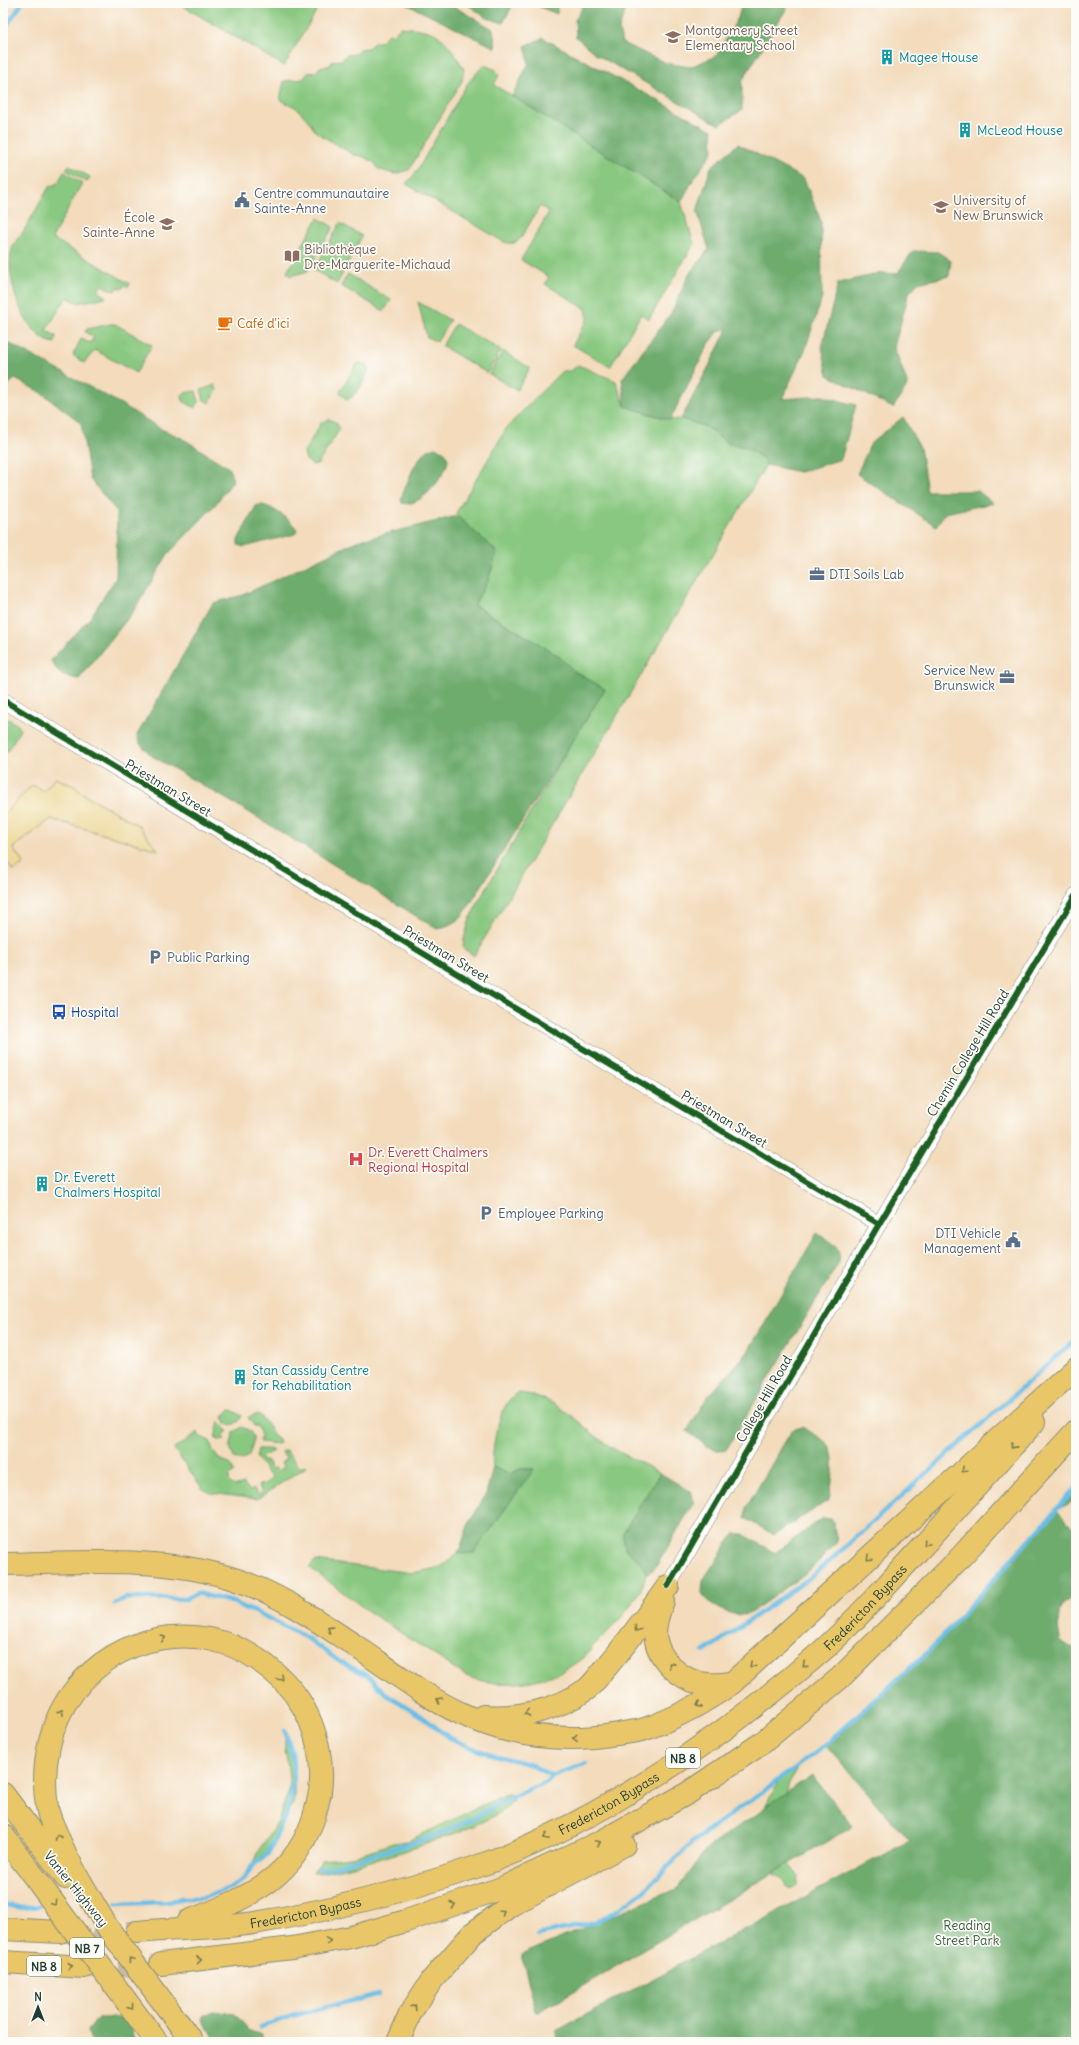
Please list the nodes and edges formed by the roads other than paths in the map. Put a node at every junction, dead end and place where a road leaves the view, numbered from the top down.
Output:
1 (3, 700) edge
2 (1076, 894) edge
3 (879, 1224) junction
4 (1076, 1368) edge
5 (1076, 1375) edge
6 (1076, 1431) edge
7 (3, 1564) edge
8 (668, 1586) junction
9 (732, 1683) junction
10 (460, 1713) junction
11 (762, 1743) junction
12 (3, 1794) edge
13 (3, 1835) edge
14 (68, 1872) junction
15 (3, 1929) edge
16 (167, 1929) junction
17 (60, 1932) tunnel mouth
18 (137, 1932) tunnel mouth
19 (3, 1962) edge
20 (161, 1964) tunnel mouth
21 (85, 1967) tunnel mouth
22 (186, 2033) edge
23 (151, 2034) edge
24 (398, 2042) edge

1 - 3 street, Priestman Street
2 - 3 street, Chemin College Hill Road
3 - 8 street, College Hill Road
4 -> 9 highway
5 -> 16 highway, Fredericton Bypass / NB 8
6 - 11 highway, NB 8
10 -> 7 highway
9 -> 8 highway
8 -> 10 highway
9 -> 10 highway
20 -> 11 highway, NB 8
24 -> 11 highway
12 - 14 highway, Vanier Highway / NB 7
13 -> 23 highway, Vanier Highway / NB 7, bridge
14 -> 16 highway
22 -> 14 highway, Vanier Highway / NB 7, bridge
15 - 17 highway
16 - 18 highway, Fredericton Bypass / NB 8
19 -> 21 highway, NB 8

